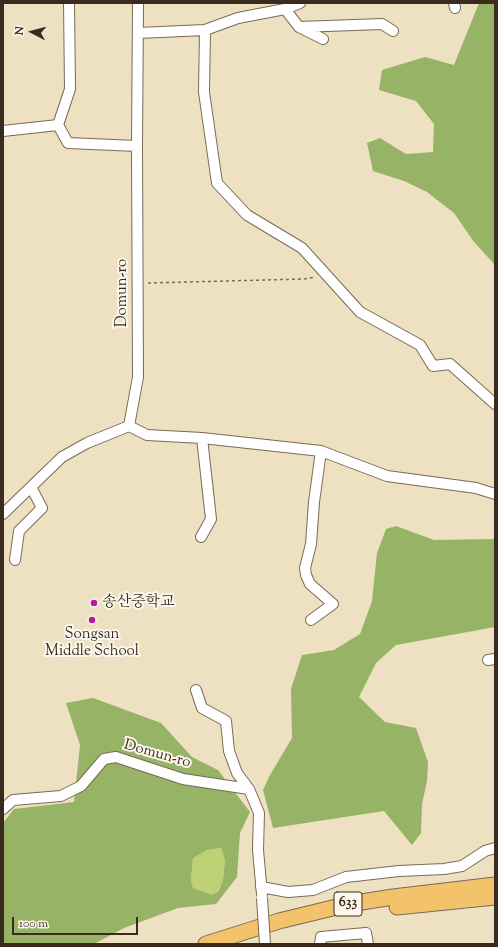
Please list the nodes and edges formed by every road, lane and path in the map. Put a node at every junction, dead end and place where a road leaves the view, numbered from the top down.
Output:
1 (69, 3) edge
2 (138, 3) edge
3 (300, 3) edge
4 (285, 9) junction
5 (299, 27) junction
6 (205, 30) junction
7 (393, 31) dead end
8 (138, 33) junction
9 (323, 39) dead end
10 (58, 125) junction
11 (3, 131) edge
12 (137, 146) junction
13 (326, 274) junction
14 (138, 283) junction
15 (495, 404) edge
16 (129, 426) junction
17 (202, 438) junction
18 (321, 451) junction
19 (31, 487) junction
20 (495, 494) edge
21 (3, 514) edge
22 (201, 537) dead end
23 (15, 560) dead end
24 (311, 620) dead end
25 (196, 690) dead end
26 (249, 789) junction
27 (3, 809) edge
28 (495, 848) edge
29 (261, 887) junction
30 (494, 888) edge
31 (206, 944) edge
32 (238, 944) edge
33 (265, 944) edge
34 (320, 944) edge
35 (368, 944) edge

1 - 10 street
2 - 8 street, Domun-ro
3 - 4 street
4 - 5 street
4 - 6 street
5 - 7 street
5 - 9 street
6 - 8 street
6 - 13 street
8 - 12 street, Domun-ro
10 - 11 street
10 - 12 street
12 - 14 street, Domun-ro
13 - 14 path
13 - 15 street
14 - 16 street, Domun-ro
16 - 17 street
16 - 19 street
17 - 18 street
17 - 22 street
18 - 20 street
18 - 24 street
19 - 21 street
19 - 23 street
25 - 26 street
26 - 27 street, Domun-ro
26 - 29 street
28 - 29 street
29 - 33 street, bridge
30 - 31 highway, 633
30 - 32 highway, 633
34 - 35 street

